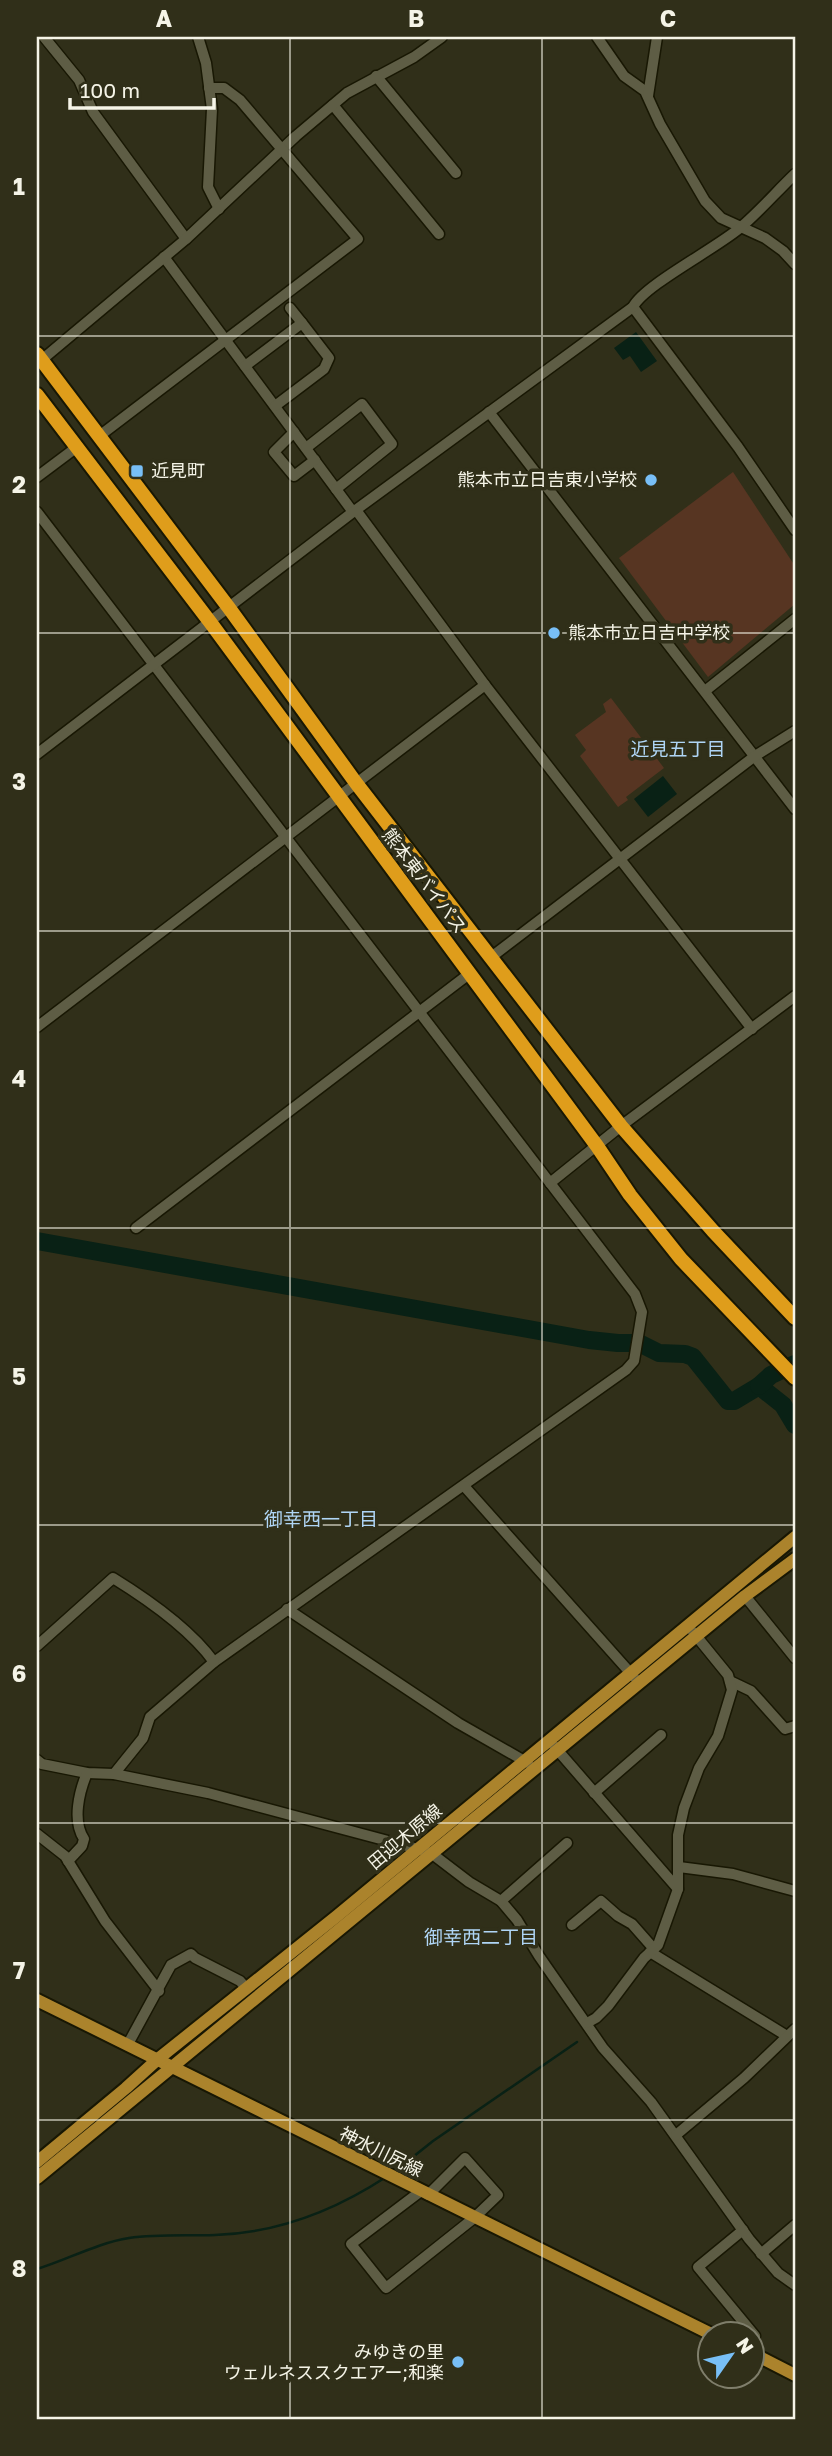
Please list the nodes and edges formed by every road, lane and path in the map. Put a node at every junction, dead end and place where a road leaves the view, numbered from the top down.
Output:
1 (44, 37) edge
2 (198, 37) edge
3 (442, 37) edge
4 (597, 37) edge
5 (657, 37) edge
6 (376, 76) junction
7 (209, 88) junction
8 (648, 96) junction
9 (333, 105) junction
10 (283, 149) junction
11 (456, 173) dead end
12 (795, 174) edge
13 (219, 209) junction
14 (741, 227) junction
15 (439, 234) dead end
16 (186, 239) junction
17 (164, 257) junction
18 (795, 264) edge
19 (633, 307) junction
20 (290, 308) dead end
21 (302, 323) junction
22 (226, 340) junction
23 (38, 360) edge
24 (245, 366) junction
25 (37, 395) edge
26 (275, 406) junction
27 (489, 412) junction
28 (294, 432) junction
29 (97, 438) junction
30 (77, 447) junction
31 (306, 448) junction
32 (315, 460) junction
33 (37, 477) edge
34 (336, 489) junction
35 (354, 511) junction
36 (37, 512) edge
37 (795, 530) edge
38 (229, 608) junction
39 (795, 619) edge
40 (210, 622) junction
41 (154, 665) junction
42 (485, 685) junction
43 (705, 691) junction
44 (795, 731) edge
45 (37, 754) edge
46 (755, 756) junction
47 (356, 783) junction
48 (337, 797) junction
49 (795, 809) edge
50 (285, 836) junction
51 (620, 860) junction
52 (490, 958) junction
53 (468, 974) junction
54 (795, 996) edge
55 (420, 1012) junction
56 (37, 1027) edge
57 (751, 1029) junction
58 (621, 1126) junction
59 (597, 1146) junction
60 (550, 1183) junction
61 (136, 1228) dead end
62 (795, 1318) edge
63 (795, 1378) edge
64 (464, 1486) junction
65 (795, 1537) edge
66 (795, 1559) edge
67 (745, 1596) junction
68 (287, 1609) junction
69 (692, 1631) junction
70 (37, 1646) edge
71 (795, 1658) edge
72 (214, 1662) junction
73 (635, 1679) junction
74 (730, 1681) junction
75 (795, 1726) edge
76 (661, 1734) dead end
77 (554, 1745) junction
78 (37, 1760) edge
79 (530, 1764) junction
80 (87, 1773) junction
81 (114, 1774) junction
82 (594, 1793) junction
83 (37, 1834) edge
84 (567, 1843) dead end
85 (418, 1849) junction
86 (431, 1853) junction
87 (68, 1861) junction
88 (679, 1867) junction
89 (678, 1889) junction
90 (795, 1891) edge
91 (501, 1901) junction
92 (572, 1925) dead end
93 (652, 1951) junction
94 (246, 1988) junction
95 (159, 1991) junction
96 (37, 2000) edge
97 (587, 2023) junction
98 (791, 2032) edge
99 (128, 2044) junction
100 (158, 2059) junction
101 (172, 2066) junction
102 (676, 2135) junction
103 (37, 2162) edge
104 (37, 2178) edge
105 (425, 2193) junction
106 (474, 2218) junction
107 (795, 2225) edge
108 (743, 2230) junction
109 (761, 2254) junction
110 (795, 2285) edge
111 (742, 2320) edge
112 (696, 2326) edge
113 (766, 2360) edge
114 (795, 2375) edge

1 - 16 street
2 - 7 street
3 - 6 street
4 - 8 street
5 - 8 street
6 - 9 street
6 - 11 street
7 - 10 street
7 - 13 street
8 - 14 street
9 - 10 street
9 - 15 street
10 - 13 street
10 - 22 street
12 - 14 street
13 - 16 street
14 - 18 street
14 - 19 street
16 - 17 street
17 - 22 street
17 - 23 street
19 - 27 street
19 - 37 street
20 - 21 street
21 - 24 street
21 - 26 street
22 - 24 street
22 - 29 street
23 - 29 highway, 熊本東バイパス
24 - 26 street
25 - 30 highway, 熊本東バイパス
26 - 28 street
27 - 35 street
27 - 43 street
28 - 31 street
28 - 32 street
29 - 38 highway, 熊本東バイパス
30 - 33 street
30 - 40 highway, 熊本東バイパス
31 - 32 street
31 - 34 street
32 - 34 street
34 - 35 street
35 - 38 street
35 - 42 street
36 - 41 street
38 - 40 street
38 - 47 highway, 熊本東バイパス
39 - 43 street
40 - 41 street
40 - 48 highway, 熊本東バイパス
41 - 45 street
41 - 50 street
42 - 47 street
42 - 51 street
43 - 46 street
44 - 46 street
46 - 49 street
46 - 51 street
47 - 48 street
47 - 52 highway, 熊本東バイパス
48 - 50 street
48 - 53 highway, 熊本東バイパス
50 - 55 street
50 - 56 street
51 - 52 street
51 - 57 street
52 - 58 highway, 熊本東バイパス
53 - 55 street
53 - 59 highway, 熊本東バイパス
54 - 57 street
55 - 60 street
55 - 61 street
57 - 58 street
58 - 59 street
58 - 62 highway, 熊本東バイパス
59 - 60 street
59 - 63 highway, 熊本東バイパス
60 - 64 street
64 - 68 street
64 - 73 street
65 - 69 main road, 田迎木原線
66 - 67 main road, 田迎木原線
67 - 69 main road, 田迎木原線
67 - 71 street
68 - 72 street
68 - 79 street
69 - 73 main road, 田迎木原線
69 - 74 street
70 - 72 street
72 - 81 street
73 - 77 main road, 田迎木原線
74 - 75 street
74 - 88 street
76 - 82 street
77 - 79 main road, 田迎木原線
77 - 82 street
78 - 80 street
79 - 85 main road, 田迎木原線
79 - 86 main road, 田迎木原線
80 - 81 street
80 - 87 street
81 - 85 street
82 - 89 street
83 - 87 street
84 - 91 street
85 - 86 street
85 - 94 main road, 田迎木原線
86 - 91 street
86 - 101 main road, 田迎木原線
87 - 95 street
88 - 89 street
88 - 90 street
89 - 93 street
91 - 97 street
92 - 93 street
93 - 97 street
93 - 98 street
94 - 95 street
94 - 100 main road, 田迎木原線
95 - 99 street
96 - 99 main road, 神水川尻線
97 - 102 street
98 - 102 street
99 - 100 main road, 神水川尻線
100 - 101 main road, 神水川尻線
100 - 103 main road, 田迎木原線
101 - 104 main road, 田迎木原線
101 - 105 main road, 神水川尻線
102 - 108 street
105 - 106 main road, 神水川尻線
105 - 106 street
105 - 106 street
106 - 112 main road, 神水川尻線
107 - 109 street
108 - 109 street
108 - 111 street
109 - 110 street
113 - 114 main road

